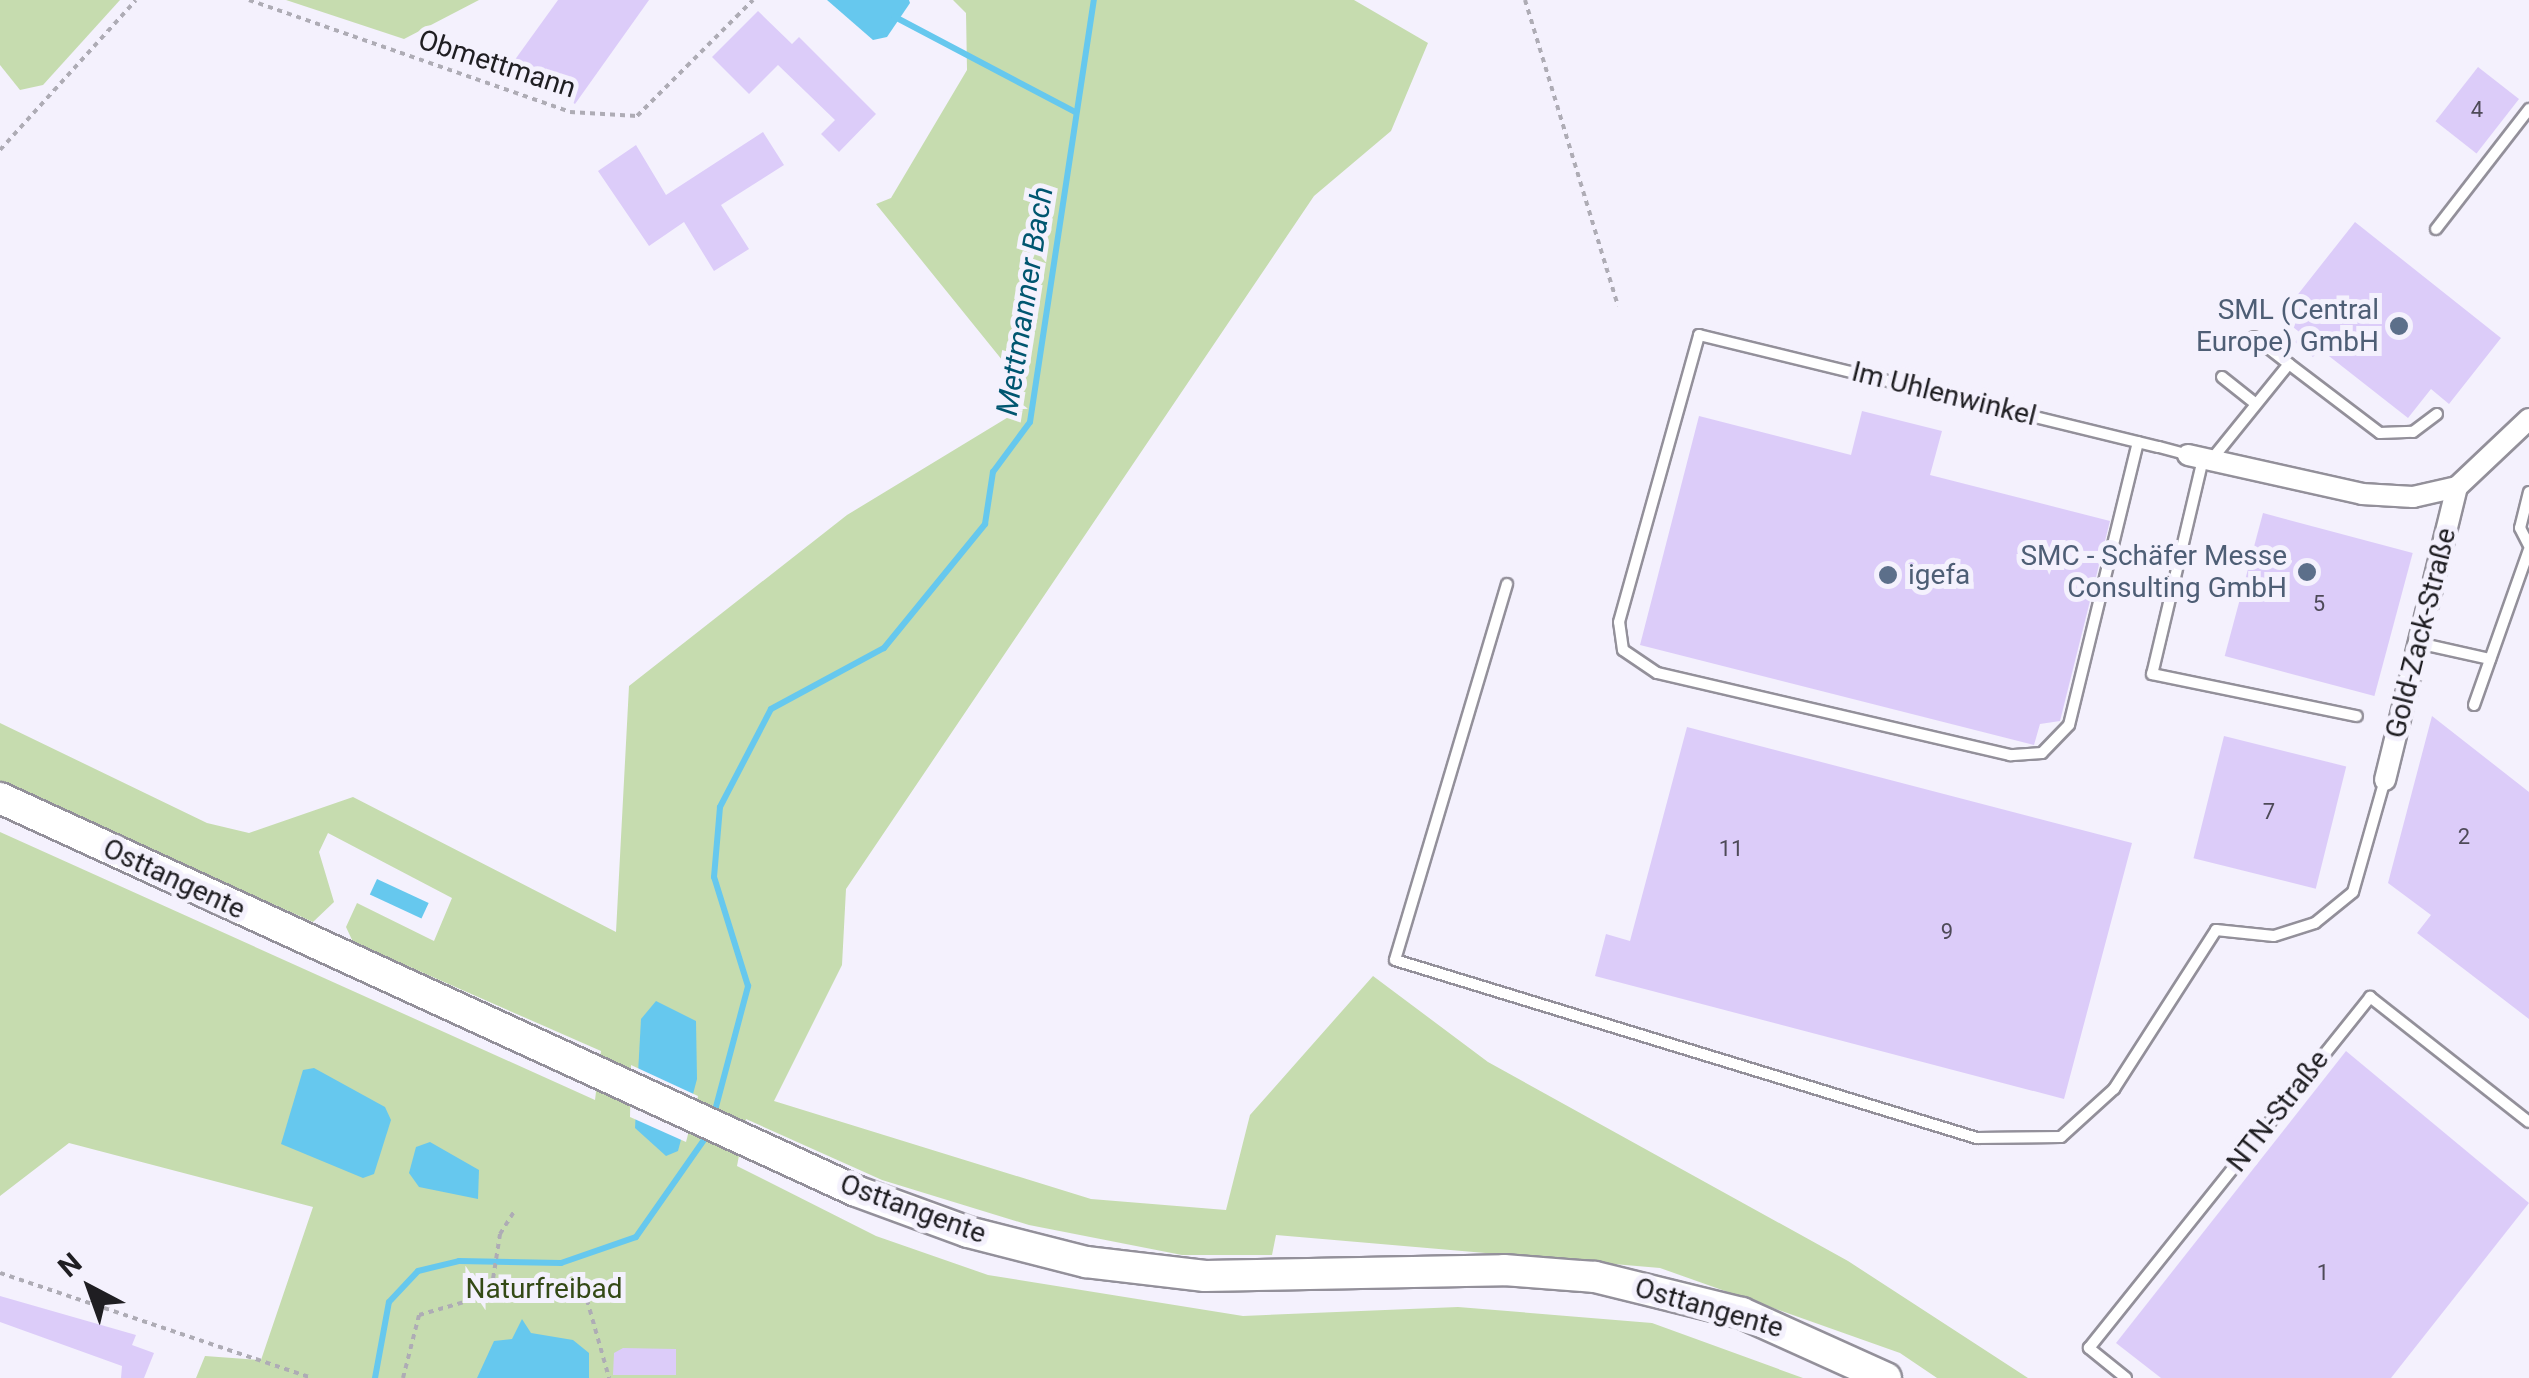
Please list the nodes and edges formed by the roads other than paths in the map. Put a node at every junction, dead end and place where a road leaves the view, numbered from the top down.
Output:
1 (2529, 109) edge
2 (2436, 230) dead end
3 (2254, 337) dead end
4 (2289, 364) junction
5 (2222, 378) dead end
6 (2256, 404) junction
7 (2437, 414) dead end
8 (2529, 419) edge
9 (2138, 442) junction
10 (2201, 458) junction
11 (2457, 487) junction
12 (2529, 492) edge
13 (2529, 548) edge
14 (1507, 584) dead end
15 (2418, 643) junction
16 (2490, 659) junction
17 (2474, 705) dead end
18 (2358, 716) dead end
19 (2385, 780) joint
20 (0, 798) edge
21 (2529, 1122) edge
22 (1886, 1378) edge
23 (2126, 1378) edge

1 - 2 lane
3 - 4 lane
4 - 6 lane
4 - 7 lane
5 - 6 lane
6 - 10 lane
8 - 11 street
9 - 9 lane, Im Uhlenwinkel
9 - 10 lane, Im Uhlenwinkel
10 - 11 street, Gold-Zack-Straße
10 - 18 lane
11 - 15 street, Gold-Zack-Straße
12 - 13 lane
13 - 16 lane
14 - 19 lane
15 - 16 lane
15 - 19 street, Gold-Zack-Straße
16 - 17 lane
20 - 22 main road, Osttangente
21 - 23 lane, NTN-Straße

